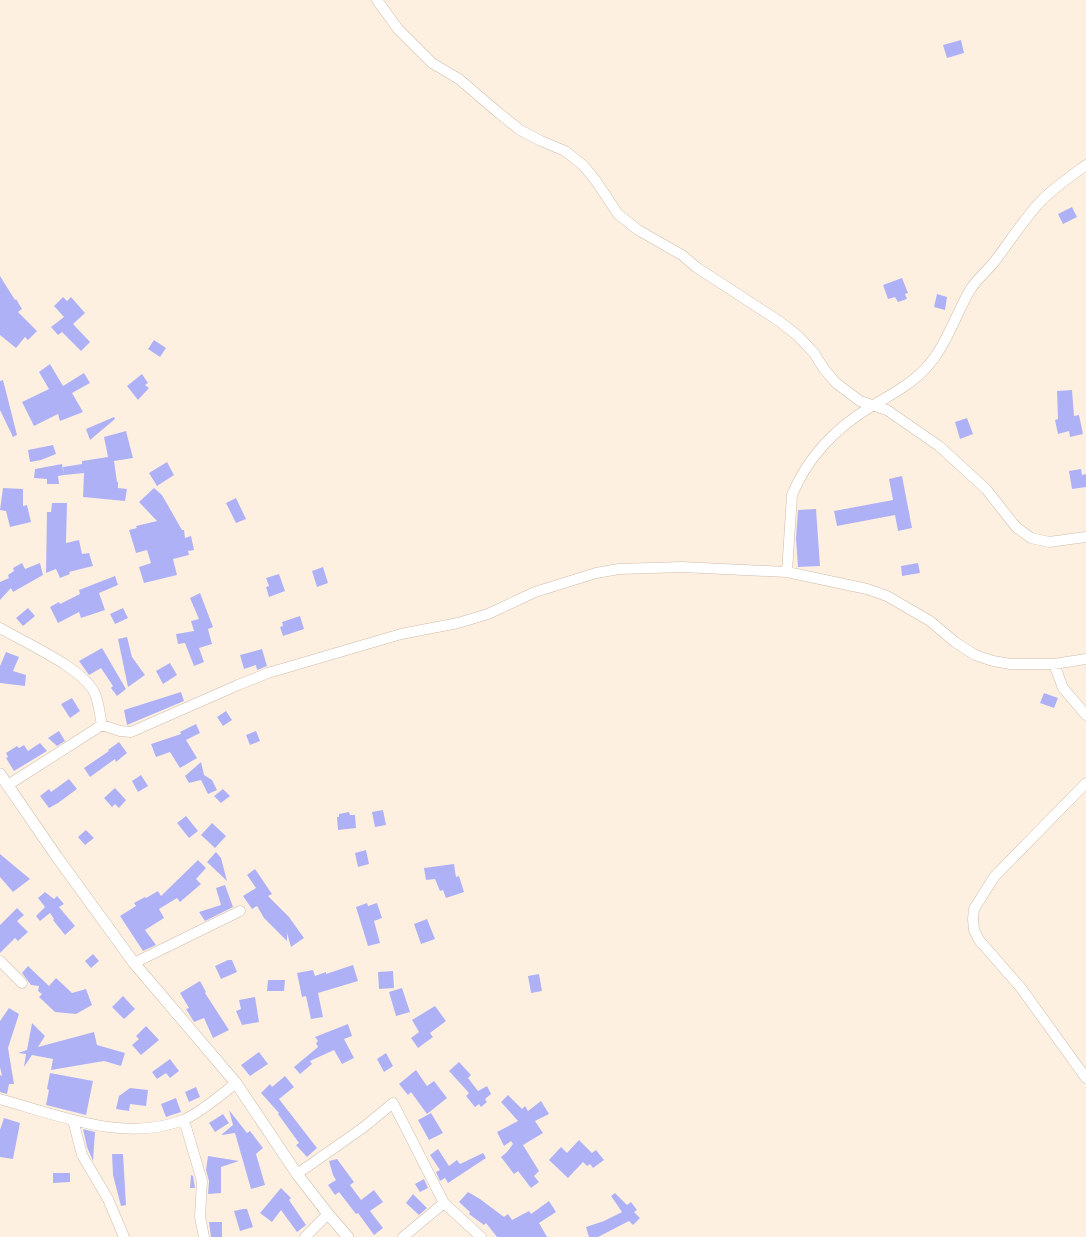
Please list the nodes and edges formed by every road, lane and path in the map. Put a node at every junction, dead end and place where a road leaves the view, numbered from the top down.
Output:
1 (377, 0) edge
2 (1086, 165) edge
3 (873, 405) junction
4 (1086, 537) edge
5 (787, 572) junction
6 (0, 628) edge
7 (1086, 660) edge
8 (1054, 664) junction
9 (1086, 715) edge
10 (102, 725) junction
11 (0, 774) edge
12 (1086, 783) edge
13 (8, 785) junction
14 (240, 912) dead end
15 (0, 961) edge
16 (134, 963) junction
17 (22, 983) dead end
18 (1086, 1078) edge
19 (236, 1083) junction
20 (0, 1099) edge
21 (73, 1120) junction
22 (184, 1120) junction
23 (297, 1174) junction
24 (444, 1203) junction
25 (328, 1214) junction
26 (124, 1237) edge
27 (204, 1237) edge
28 (306, 1237) edge
29 (348, 1237) edge
30 (403, 1237) edge
31 (481, 1237) edge

1 - 3 street
2 - 3 street
3 - 4 street
3 - 5 street
5 - 8 street
5 - 10 street
6 - 10 street
7 - 8 street
8 - 9 street
10 - 13 street
11 - 13 street
12 - 18 street
13 - 16 street
14 - 16 street
15 - 17 street
16 - 19 street
19 - 22 street
19 - 23 street
20 - 21 street
21 - 22 street
21 - 26 street
22 - 27 street
23 - 24 street
23 - 25 street
24 - 30 street
24 - 31 street
25 - 28 street
25 - 29 street

